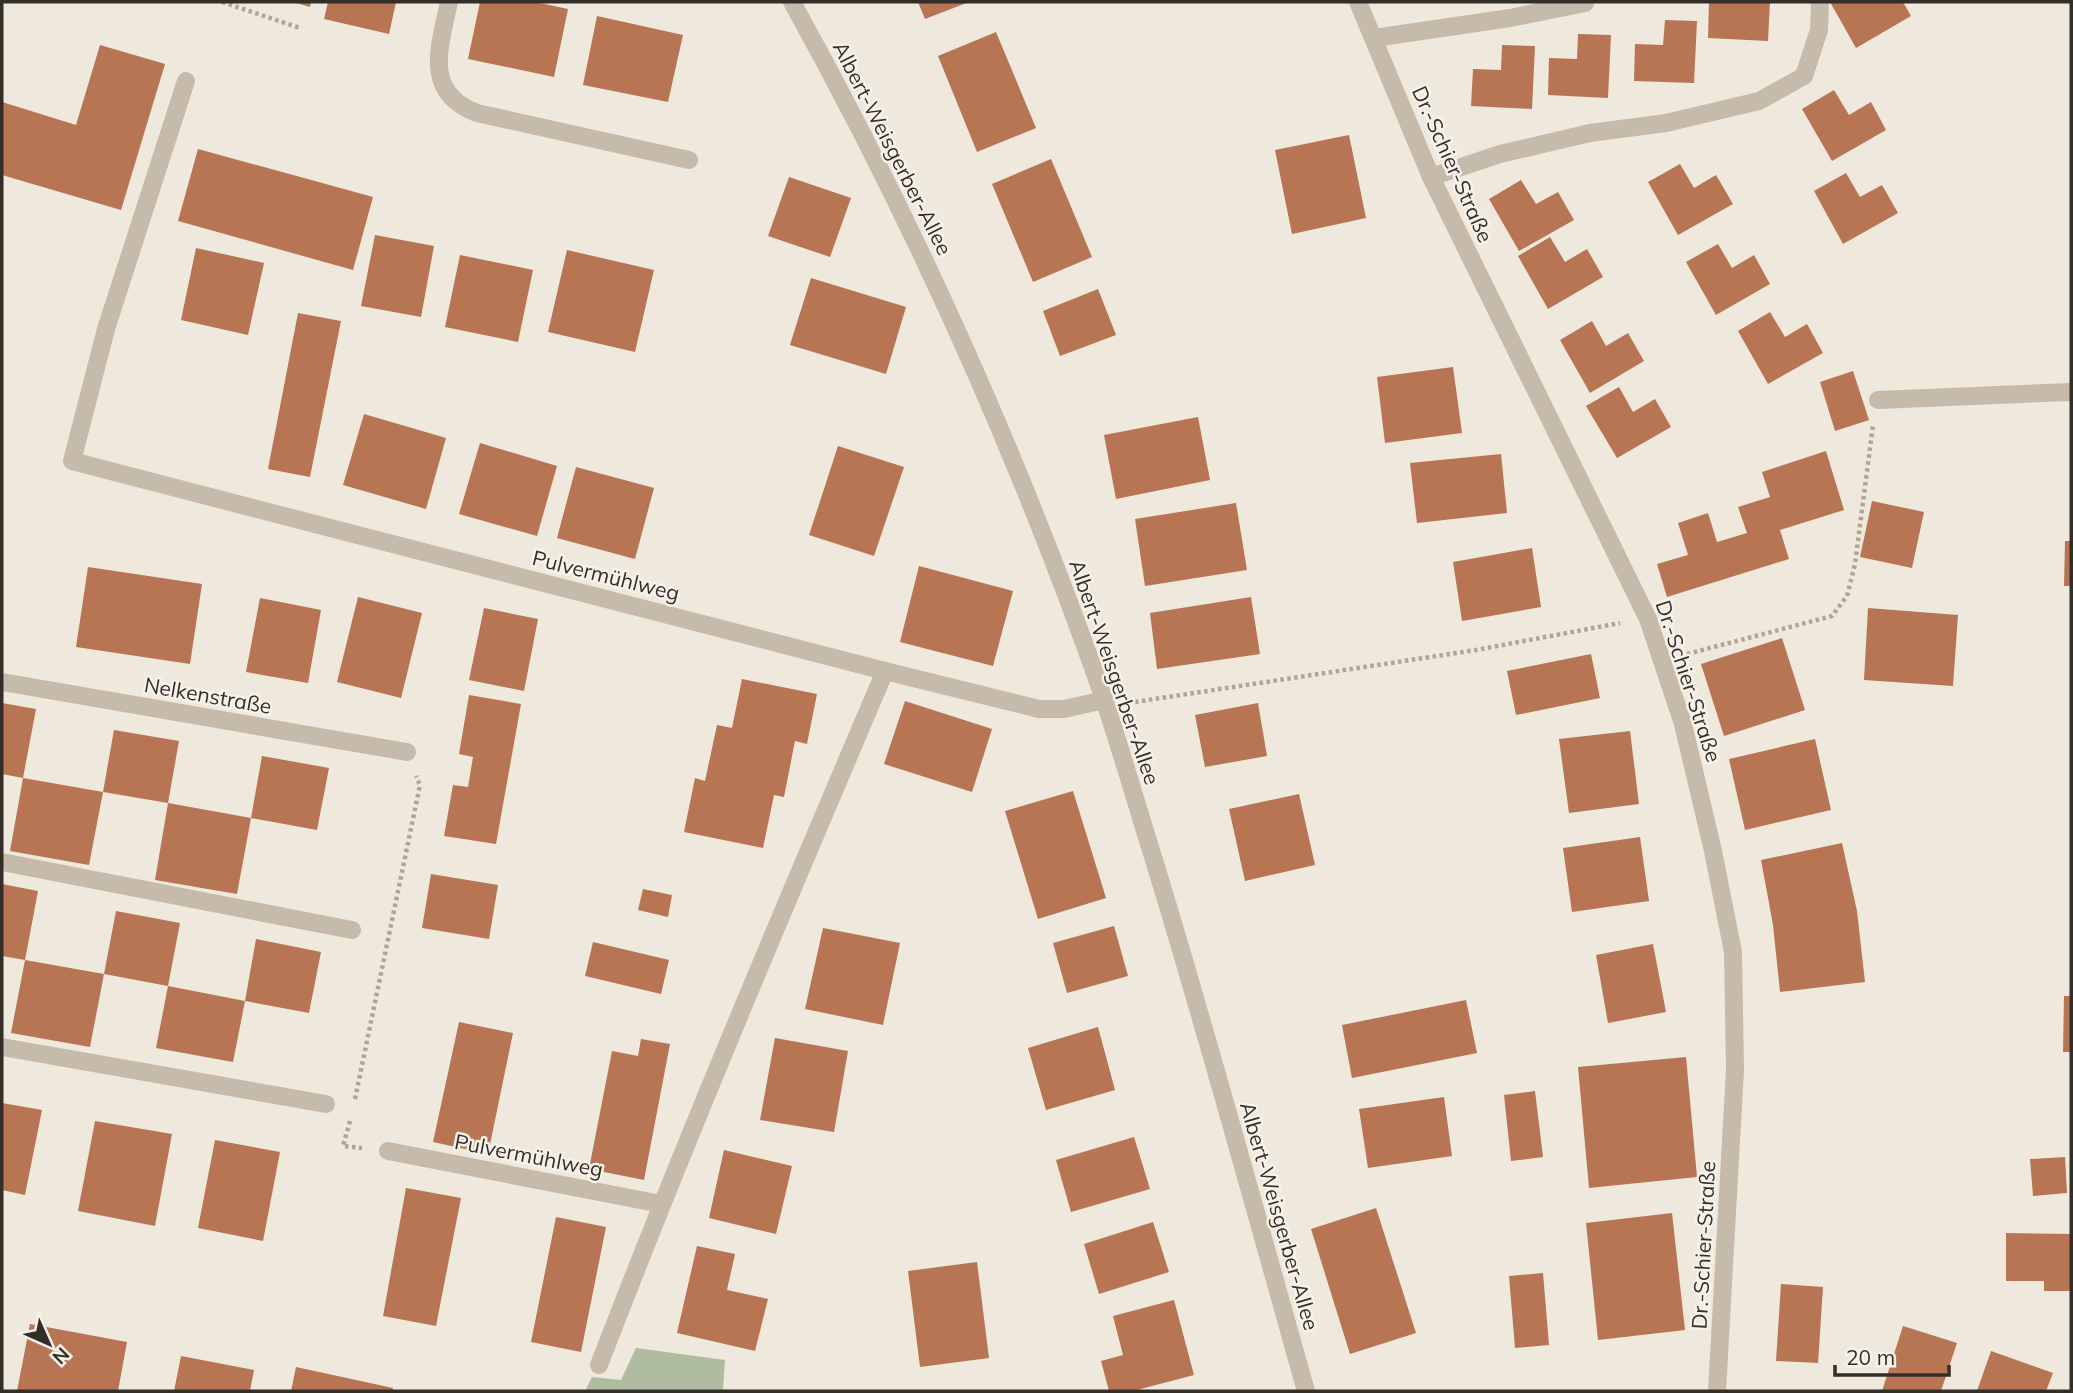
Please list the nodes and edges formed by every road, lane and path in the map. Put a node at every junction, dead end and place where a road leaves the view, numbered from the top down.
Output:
1 (222, 2) edge
2 (449, 2) edge
3 (792, 2) edge
4 (1358, 2) edge
5 (1820, 2) edge
6 (1585, 3) edge
7 (300, 28) dead end
8 (1374, 38) junction
9 (186, 81) dead end
10 (689, 160) dead end
11 (1432, 177) junction
12 (2071, 391) edge
13 (1878, 400) joint
14 (1648, 619) junction
15 (1661, 660) junction
16 (885, 671) junction
17 (2, 682) edge
18 (1104, 700) junction
19 (1134, 702) dead end
20 (407, 752) joint
21 (2, 862) edge
22 (352, 930) dead end
23 (2, 1047) edge
24 (326, 1104) dead end
25 (354, 1105) dead end
26 (351, 1115) dead end
27 (388, 1150) joint
28 (661, 1204) junction
29 (599, 1365) dead end
30 (1306, 1391) edge
31 (1717, 1391) edge

1 - 7 path
2 - 10 street
3 - 18 street, Albert-Weisgerber-Allee
4 - 8 street, Dr.-Schier-Straße
5 - 11 street
6 - 8 street
8 - 11 street, Dr.-Schier-Straße
9 - 16 street, Pulvermühlweg
11 - 14 street, Dr.-Schier-Straße
12 - 13 street
13 - 15 path
14 - 15 street, Dr.-Schier-Straße
14 - 19 path
15 - 31 street, Dr.-Schier-Straße
16 - 18 street, Pulvermühlweg
16 - 28 street
17 - 20 street, Nelkenstraße
18 - 30 street, Albert-Weisgerber-Allee
20 - 25 path
21 - 22 street
23 - 24 street
26 - 27 path
27 - 28 street, Pulvermühlweg
28 - 29 street

